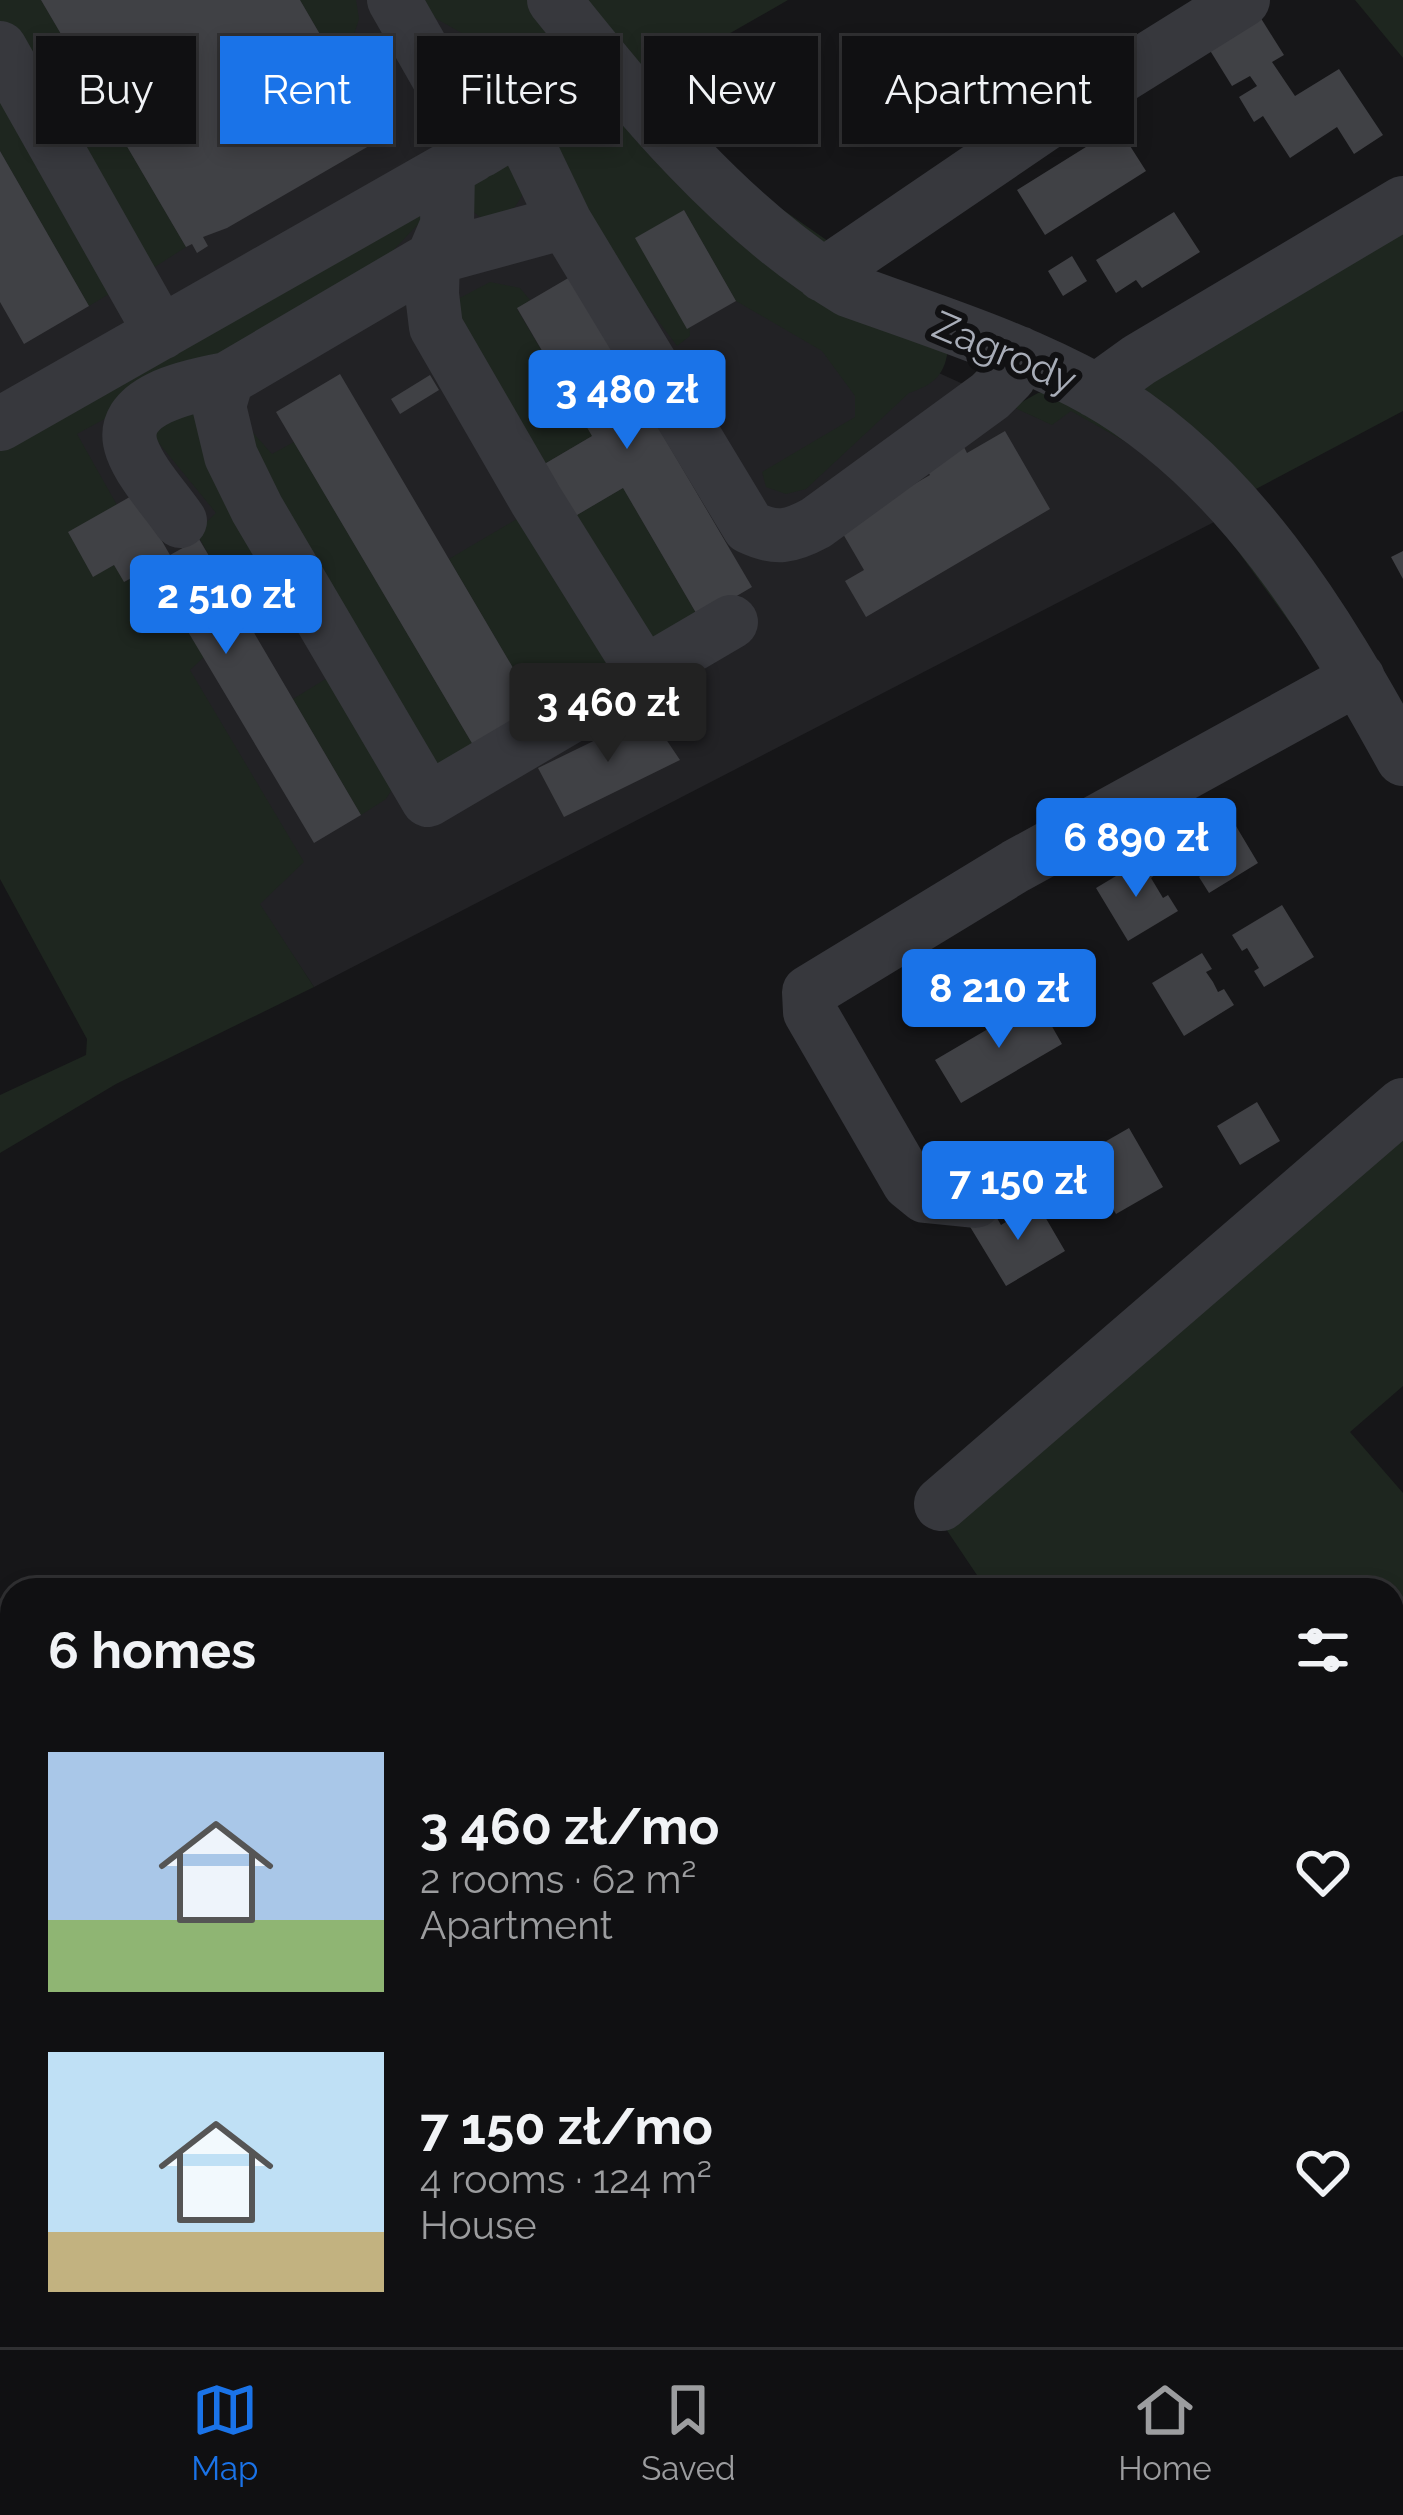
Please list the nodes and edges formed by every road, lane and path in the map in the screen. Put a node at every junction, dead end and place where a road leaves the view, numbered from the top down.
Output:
1 (394, 0) edge
2 (554, 0) edge
3 (1243, 0) edge
4 (583, 36) edge
5 (0, 48) edge
6 (620, 81) edge
7 (493, 144) edge
8 (483, 150) junction
9 (1403, 203) edge
10 (565, 222) junction
11 (433, 258) junction
12 (823, 275) junction
13 (161, 333) junction
14 (1019, 353) junction
15 (227, 379) junction
16 (1096, 391) junction
17 (6, 406) edge
18 (180, 521) dead end
19 (731, 622) dead end
20 (644, 673) junction
21 (1358, 678) junction
22 (1403, 759) edge
23 (1403, 1105) edge
24 (975, 1201) dead end
25 (941, 1504) dead end

1 - 8 street
2 - 4 street, Zagrody
3 - 12 street
5 - 13 street
6 - 12 street, Zagrody
7 - 8 street
8 - 10 street
8 - 11 street
8 - 13 street
9 - 16 street
10 - 11 street
10 - 14 street
11 - 15 street
11 - 20 street
12 - 14 street, Zagrody
13 - 17 street
14 - 16 street, Zagrody
15 - 18 street
15 - 20 street
16 - 21 street, Zagrody
19 - 20 street
21 - 22 street, Zagrody
21 - 24 street
23 - 25 street

